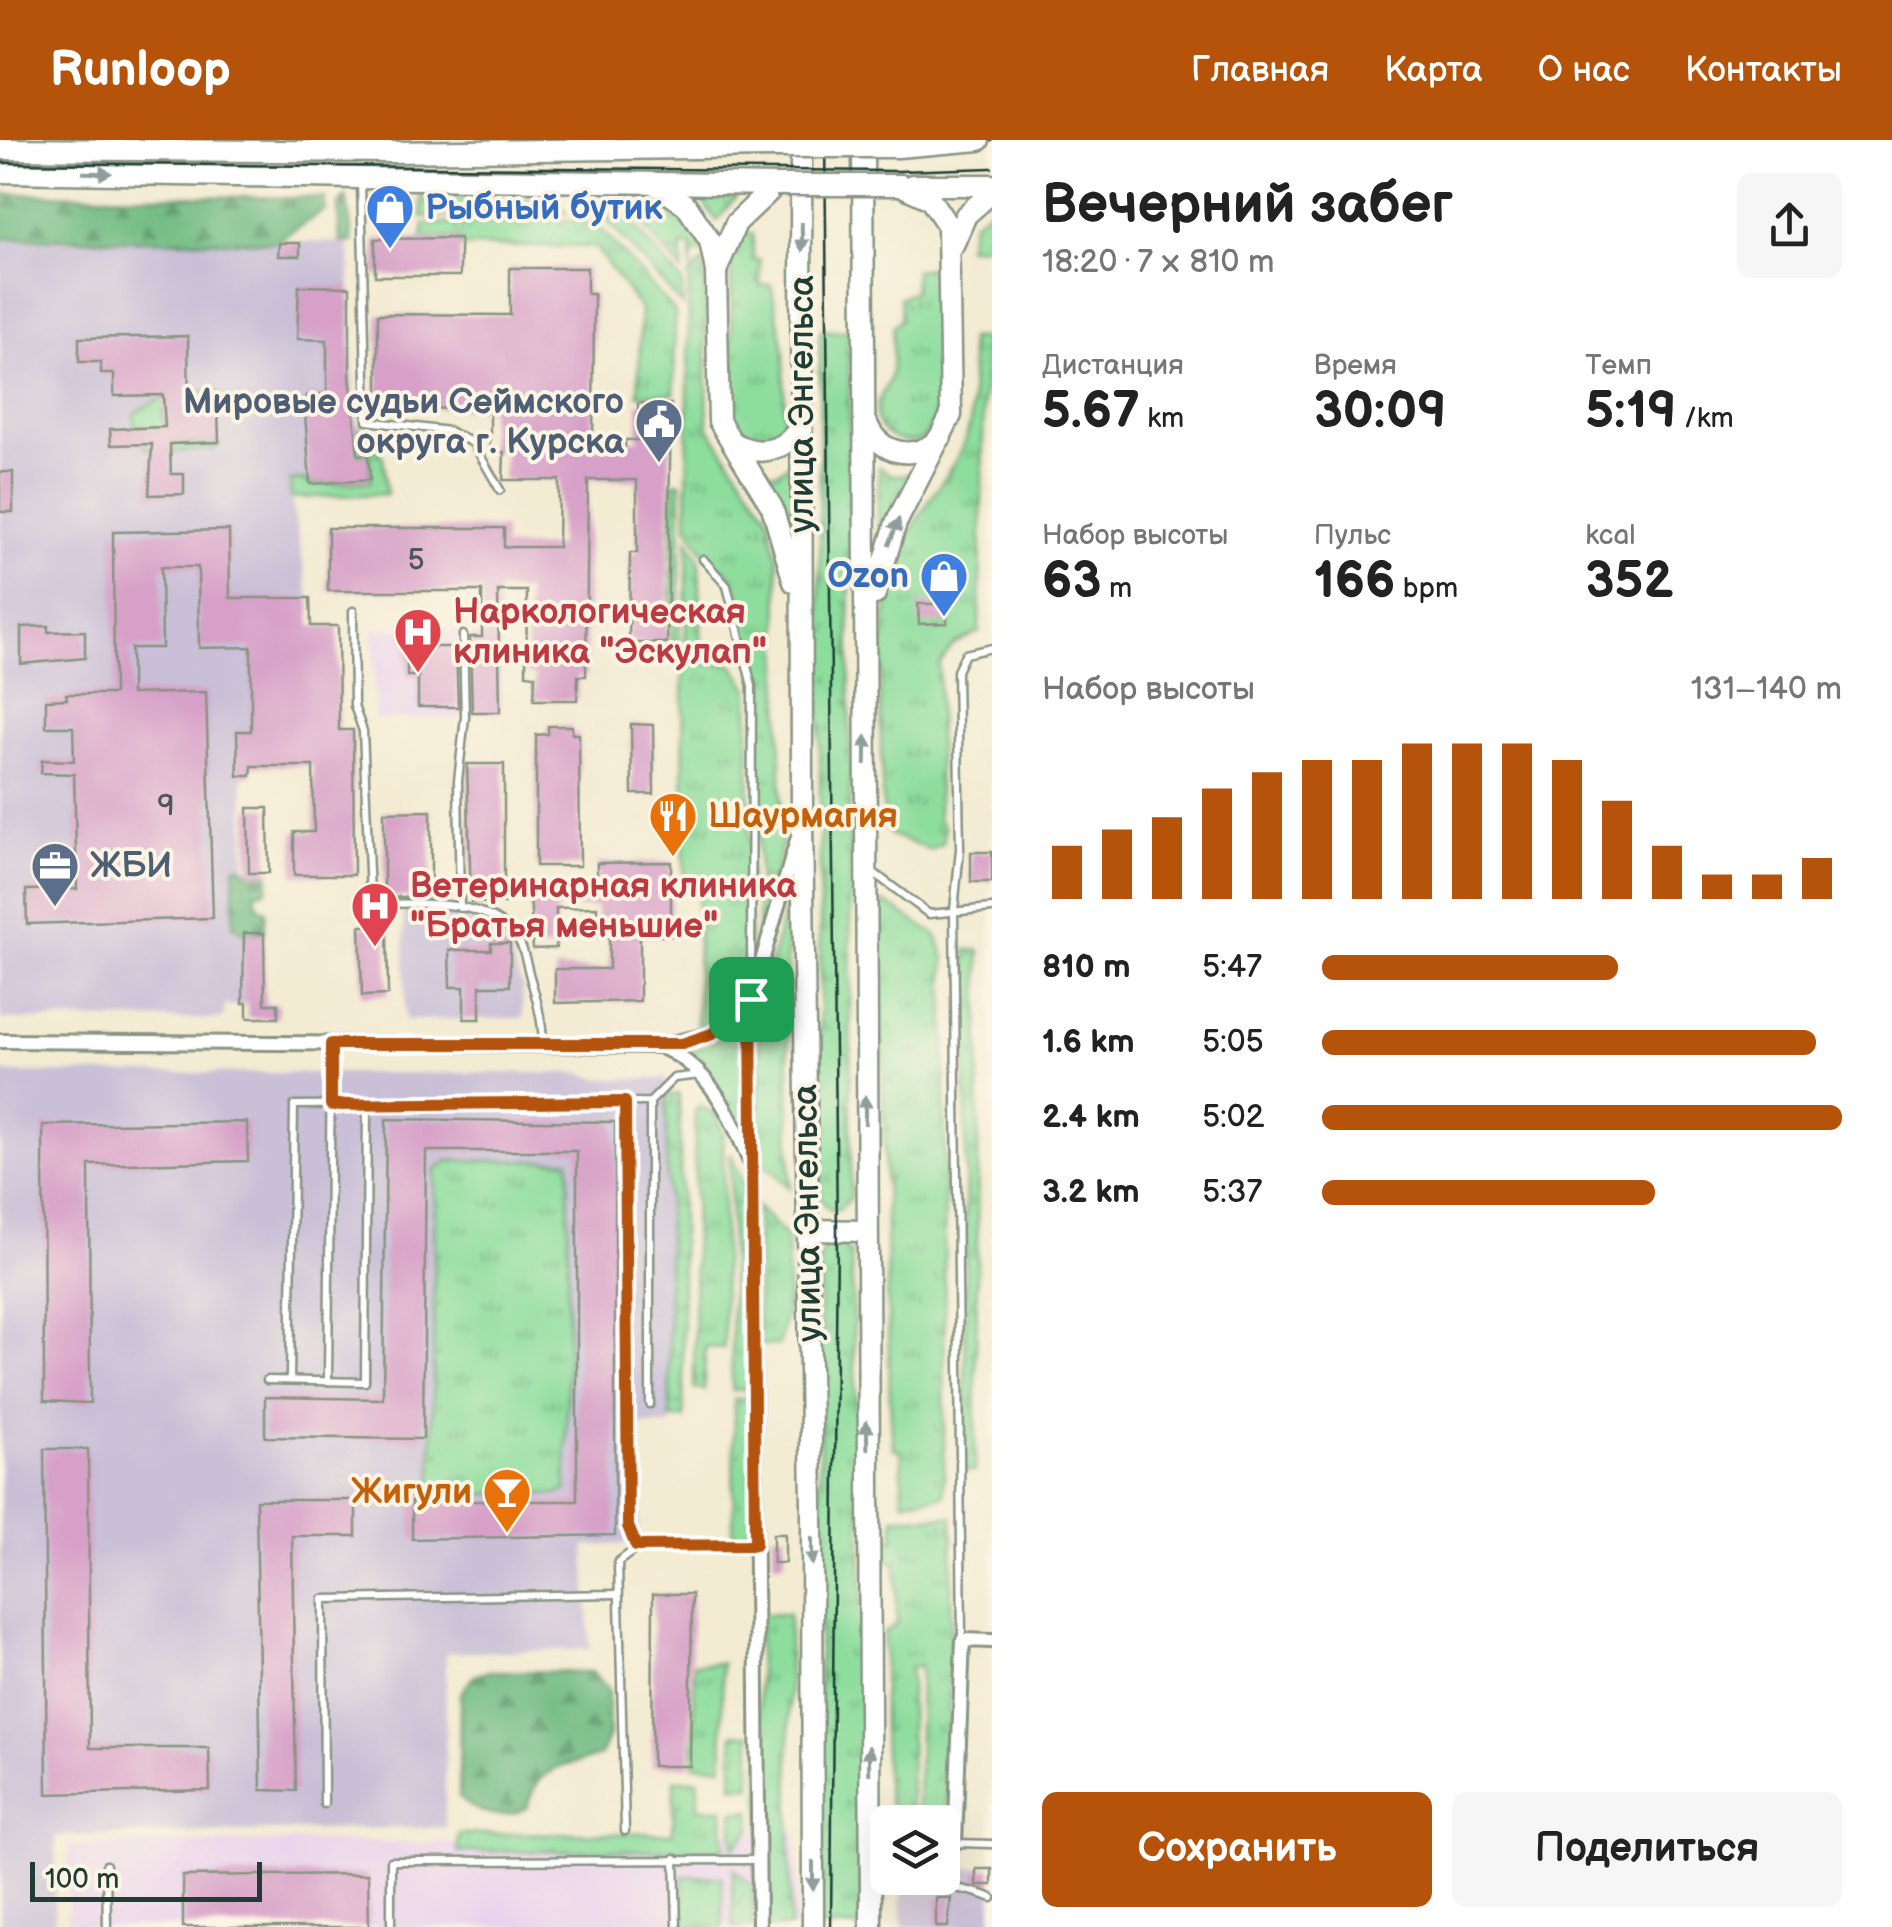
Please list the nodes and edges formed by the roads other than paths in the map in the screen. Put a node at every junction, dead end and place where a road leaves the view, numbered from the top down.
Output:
1 (678, 140) edge
2 (802, 140) edge
3 (862, 140) edge
4 (979, 140) edge
5 (769, 144) edge
6 (906, 144) edge
7 (171, 145) edge
8 (197, 145) edge
9 (392, 146) edge
10 (655, 146) junction
11 (0, 149) edge
12 (0, 172) edge
13 (362, 176) junction
14 (654, 184) junction
15 (776, 184) junction
16 (900, 185) junction
17 (992, 189) edge
18 (951, 247) junction
19 (716, 271) junction
20 (804, 413) junction
21 (864, 414) junction
22 (946, 432) junction
23 (734, 443) junction
24 (500, 490) dead end
25 (703, 560) dead end
26 (353, 612) dead end
27 (868, 626) junction
28 (801, 632) junction
29 (464, 635) dead end
30 (992, 648) edge
31 (745, 657) junction
32 (652, 658) dead end
33 (802, 823) junction
34 (865, 866) junction
35 (460, 908) junction
36 (992, 908) edge
37 (954, 910) junction
38 (751, 999) junction
39 (0, 1040) edge
40 (331, 1044) junction
41 (543, 1046) junction
42 (659, 1046) junction
43 (703, 1075) junction
44 (625, 1102) junction
45 (650, 1102) junction
46 (367, 1104) junction
47 (331, 1105) junction
48 (752, 1167) junction
49 (808, 1230) junction
50 (865, 1231) junction
51 (267, 1380) dead end
52 (290, 1380) junction
53 (328, 1381) junction
54 (650, 1404) dead end
55 (755, 1545) junction
56 (636, 1546) junction
57 (617, 1594) junction
58 (962, 1640) junction
59 (992, 1641) edge
60 (324, 1804) dead end
61 (950, 1805) edge
62 (870, 1813) edge
63 (625, 1832) dead end
64 (960, 1844) edge
65 (992, 1844) edge
66 (676, 1858) junction
67 (758, 1860) junction
68 (106, 1865) dead end
69 (960, 1887) edge
70 (871, 1895) edge
71 (992, 1898) edge
72 (106, 1927) edge
73 (391, 1927) edge
74 (677, 1927) edge
75 (759, 1927) edge
76 (813, 1927) edge
77 (871, 1927) edge

1 - 10 main road
2 -> 20 main road, улица Энгельса
3 - 21 main road, улица Энгельса
4 - 6 main road
5 - 6 main road, bridge
5 - 10 main road
7 - 8 main road
7 - 11 main road
8 - 9 main road
9 - 10 main road
12 -> 13 main road
13 - 14 main road
13 - 24 lane
14 - 15 main road
14 - 19 main road
15 - 16 main road, bridge
15 - 19 main road
16 - 17 main road
16 - 18 main road
17 - 18 main road
18 - 22 main road
19 - 23 main road
20 - 23 main road
20 - 28 main road, улица Энгельса
21 - 22 main road
21 - 27 main road, улица Энгельса
27 -> 22 main road
23 - 28 main road
25 - 31 lane
26 - 35 lane
34 -> 27 main road, улица Энгельса
28 - 33 main road, улица Энгельса
29 - 35 lane
30 - 37 lane
31 - 32 lane
31 - 38 lane
33 - 38 street
33 - 49 main road, улица Энгельса
34 - 37 lane
50 -> 34 main road, улица Энгельса
35 - 41 lane
36 - 37 lane
37 - 58 lane
38 - 42 street
38 - 48 street
39 - 40 street
40 - 41 street
40 - 47 lane
41 - 42 street
42 - 43 street
43 - 45 lane
43 - 48 street
44 - 45 lane
44 - 46 lane
44 - 56 lane
45 - 54 lane
46 - 47 lane
46 - 53 lane
47 - 52 lane
47 - 53 lane
48 - 55 street
49 - 50 main road
49 -> 76 main road, улица Энгельса
62 -> 50 main road, улица Энгельса
51 - 52 lane
52 - 53 lane
55 - 56 lane
55 - 67 street
56 - 57 lane
57 - 60 lane
57 - 63 lane
58 - 59 street
58 - 61 street
64 - 65 lane
66 - 67 lane
66 - 73 lane
66 - 74 lane
67 - 75 street
68 - 72 lane
69 - 71 lane
70 - 77 main road, улица Энгельса

